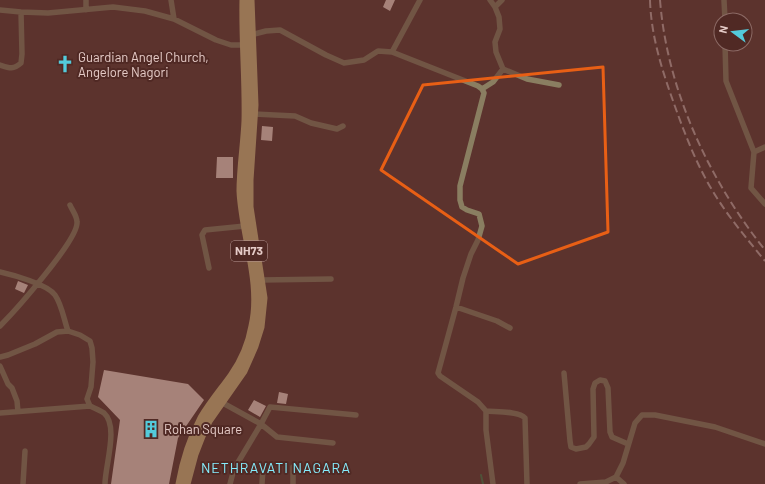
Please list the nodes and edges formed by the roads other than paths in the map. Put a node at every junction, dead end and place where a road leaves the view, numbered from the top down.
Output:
1 (86, 0) edge
2 (171, 0) edge
3 (244, 0) edge
4 (250, 0) edge
5 (420, 0) edge
6 (490, 0) edge
7 (502, 0) edge
8 (724, 0) edge
9 (495, 7) junction
10 (0, 10) edge
11 (86, 10) junction
12 (21, 12) junction
13 (725, 12) edge
14 (174, 19) junction
15 (252, 35) junction
16 (248, 45) junction
17 (392, 52) junction
18 (725, 52) edge
19 (0, 65) edge
20 (503, 69) junction
21 (559, 85) dead end
22 (482, 89) junction
23 (254, 114) junction
24 (343, 126) dead end
25 (765, 147) edge
26 (754, 152) junction
27 (765, 204) edge
28 (70, 205) dead end
29 (245, 226) junction
30 (209, 268) dead end
31 (0, 272) edge
32 (331, 279) dead end
33 (261, 280) junction
34 (38, 284) junction
35 (456, 307) junction
36 (0, 326) edge
37 (510, 328) dead end
38 (68, 331) junction
39 (0, 356) edge
40 (0, 366) edge
41 (564, 373) dead end
42 (221, 402) junction
43 (90, 406) junction
44 (486, 411) junction
45 (18, 412) junction
46 (0, 413) edge
47 (356, 415) dead end
48 (261, 424) junction
49 (333, 443) dead end
50 (628, 444) junction
51 (765, 444) edge
52 (25, 452) dead end
53 (293, 467) dead end
54 (263, 468) dead end
55 (616, 477) junction
56 (594, 483) edge
57 (23, 484) edge
58 (105, 484) edge
59 (180, 484) edge
60 (186, 484) edge
61 (230, 484) edge
62 (262, 484) edge
63 (293, 484) edge
64 (493, 484) edge
65 (527, 484) edge
66 (580, 484) edge
67 (624, 484) edge

1 - 11 street
2 - 14 street
3 - 16 highway, NH73
4 - 15 highway, NH73
5 - 17 street
6 - 9 street
7 - 9 street
8 - 13 street
9 - 20 street
10 - 12 street
11 - 12 street
11 - 14 street
12 - 19 street
14 - 16 street
15 - 16 highway, NH73
15 - 17 street
16 - 23 highway, NH73
16 - 29 highway, NH73
17 - 22 street
18 - 26 street
20 - 21 street
20 - 22 street
22 - 35 street
23 - 24 street
23 - 33 highway, NH73
25 - 26 street
26 - 27 street
28 - 34 street
29 - 30 street
29 - 59 highway, NH73
31 - 34 street
32 - 33 street
33 - 42 highway, NH73
34 - 36 street
34 - 38 street
35 - 37 street
35 - 44 street
38 - 39 street
38 - 43 street
40 - 45 street
41 - 50 street
42 - 48 street
42 - 60 highway, NH73
43 - 45 street
43 - 58 street
44 - 64 street
44 - 65 street
45 - 46 street
47 - 48 street
48 - 49 street
48 - 61 street
50 - 51 street
50 - 55 street
52 - 57 street
53 - 63 street
54 - 62 street
55 - 56 street
55 - 67 street
56 - 66 street

